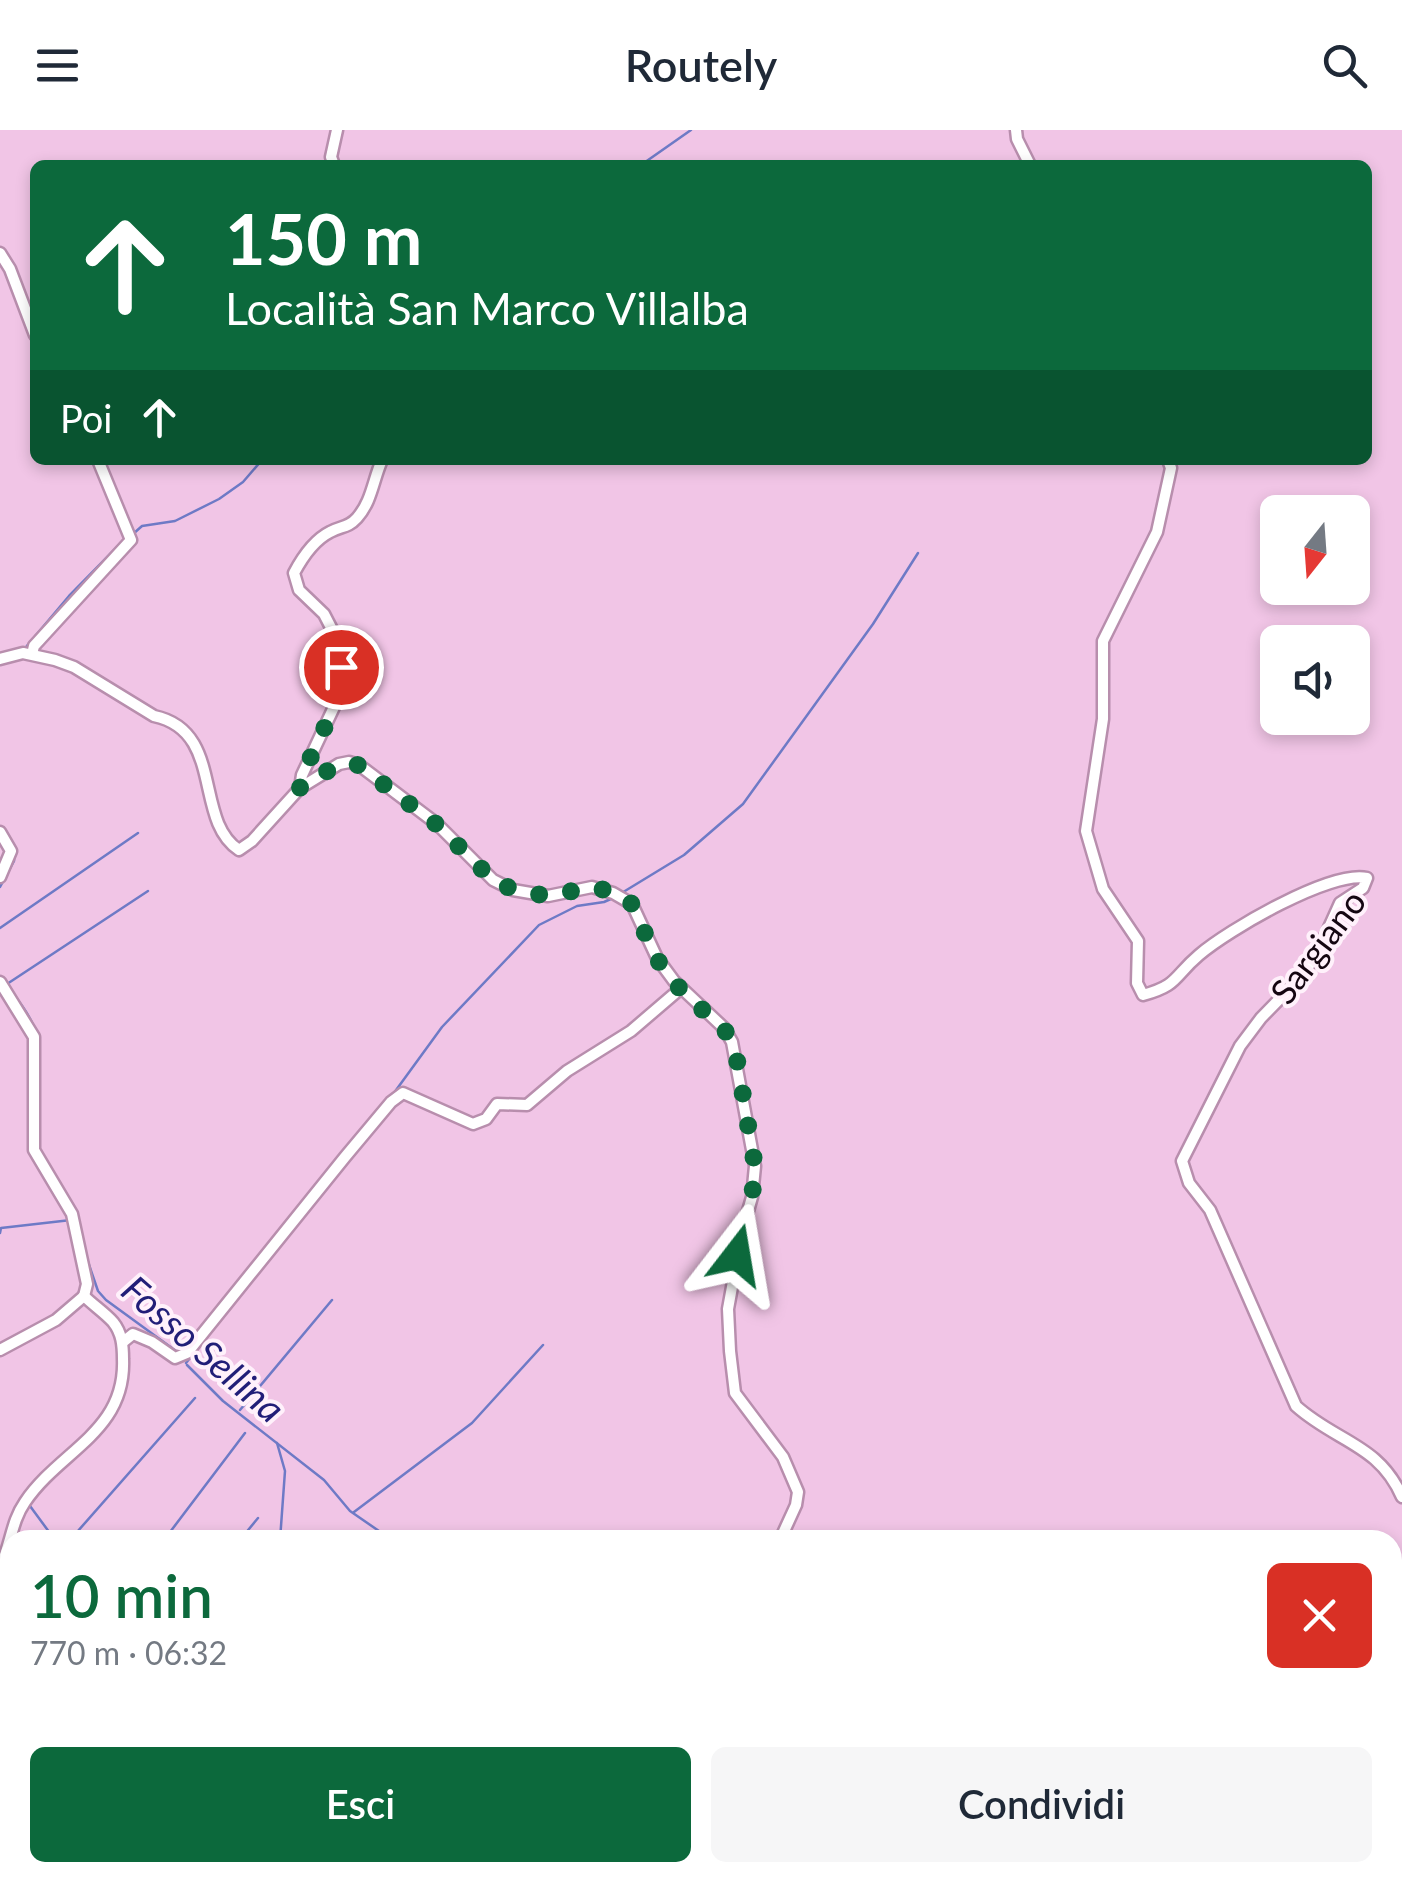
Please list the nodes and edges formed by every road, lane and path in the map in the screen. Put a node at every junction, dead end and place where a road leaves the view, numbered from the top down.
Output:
1 (337, 130) edge
2 (1016, 130) edge
3 (332, 160) edge
4 (1027, 160) edge
5 (0, 253) edge
6 (30, 322) edge
7 (100, 465) edge
8 (381, 465) edge
9 (1170, 465) edge
10 (32, 654) junction
11 (0, 659) edge
12 (300, 788) junction
13 (0, 832) edge
14 (0, 877) edge
15 (0, 982) edge
16 (680, 989) junction
17 (84, 1296) junction
18 (123, 1342) junction
19 (0, 1350) edge
20 (1402, 1497) edge
21 (12, 1530) edge
22 (785, 1530) edge

1 - 3 street
2 - 4 street
5 - 6 street
7 - 10 street
8 - 12 street
9 - 20 street, Sargiano
10 - 11 street
10 - 12 street
12 - 16 street
13 - 14 street
15 - 17 street
16 - 18 street
16 - 22 street
17 - 18 street
17 - 19 street
18 - 21 street

